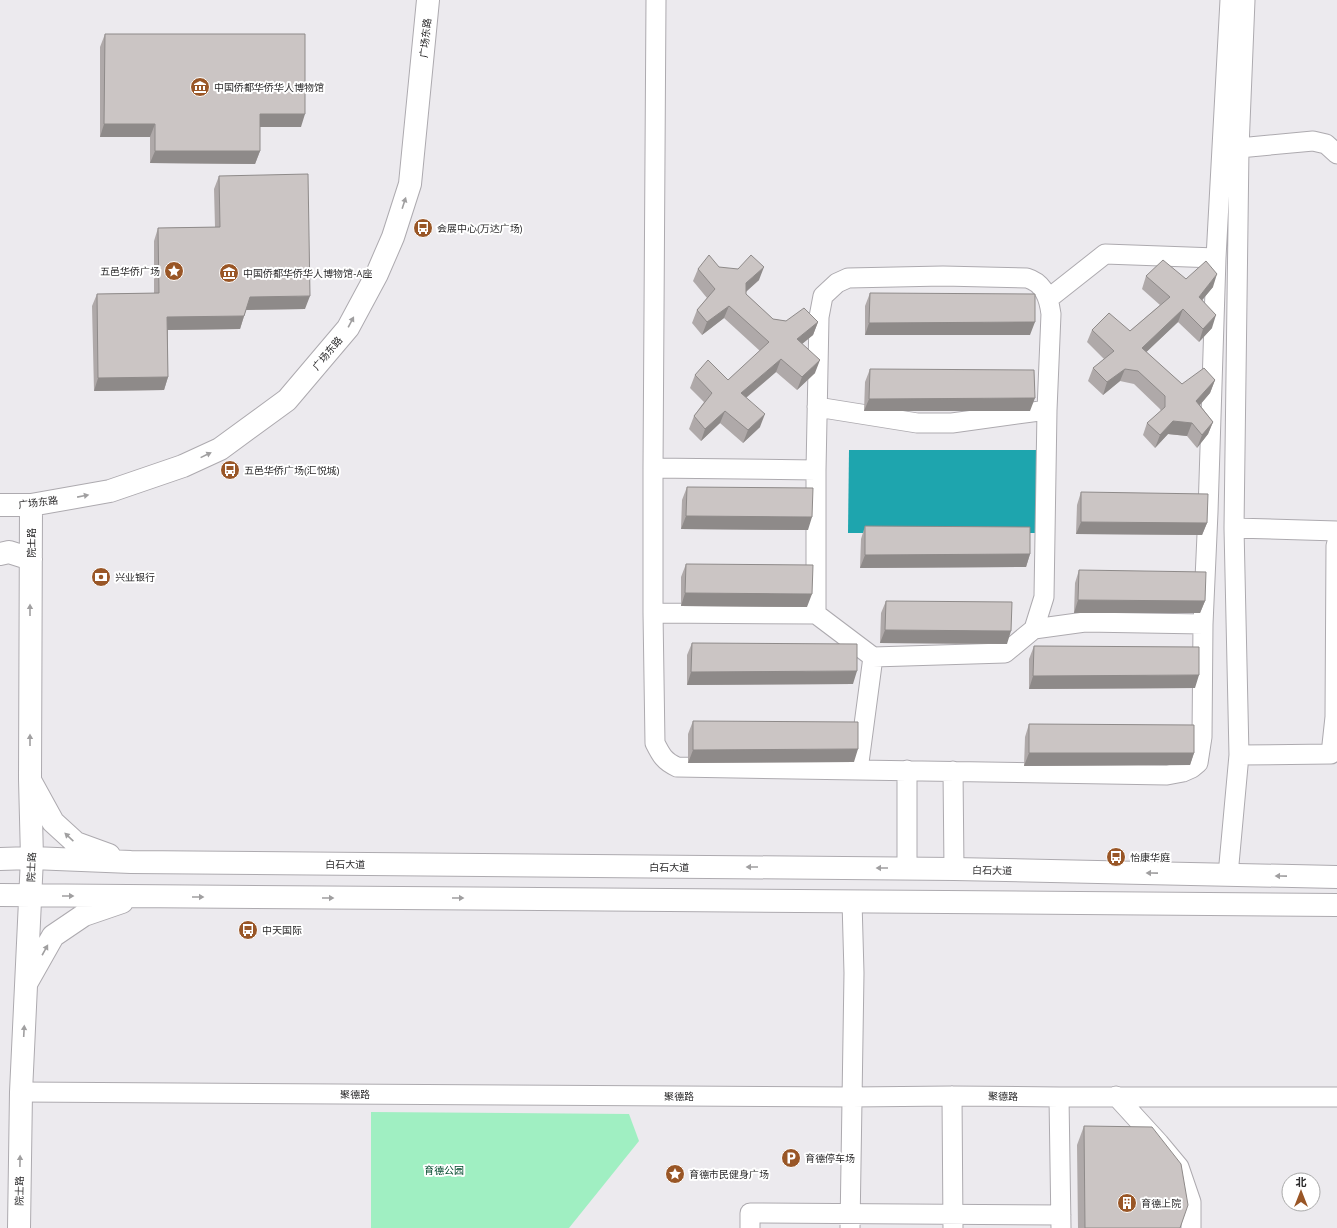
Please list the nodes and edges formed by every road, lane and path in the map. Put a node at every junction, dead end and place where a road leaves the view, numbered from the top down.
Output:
1 (428, 0) edge
2 (656, 0) edge
3 (1230, 0) edge
4 (1245, 0) edge
5 (1239, 148) junction
6 (1337, 154) edge
7 (1216, 258) junction
8 (1048, 299) junction
9 (817, 407) junction
10 (1047, 410) junction
11 (653, 468) junction
12 (816, 470) junction
13 (31, 505) junction
14 (0, 506) edge
15 (1234, 528) junction
16 (1337, 531) edge
17 (1337, 542) edge
18 (0, 554) edge
19 (31, 559) junction
20 (653, 613) junction
21 (816, 614) junction
22 (1203, 624) junction
23 (1034, 629) junction
24 (872, 657) junction
25 (1239, 755) junction
26 (858, 770) junction
27 (907, 770) junction
28 (953, 771) junction
29 (30, 779) junction
30 (0, 858) edge
31 (32, 858) junction
32 (131, 862) junction
33 (907, 868) junction
34 (954, 869) junction
35 (1228, 875) junction
36 (1325, 876) edge
37 (0, 895) edge
38 (29, 896) junction
39 (139, 896) junction
40 (852, 902) junction
41 (1324, 906) edge
42 (26, 984) junction
43 (21, 1092) junction
44 (952, 1096) junction
45 (1116, 1096) junction
46 (852, 1097) junction
47 (1059, 1097) junction
48 (1337, 1097) edge
49 (750, 1221) edge
50 (850, 1221) edge
51 (953, 1221) edge
52 (1061, 1222) edge
53 (19, 1228) edge
54 (1190, 1228) edge

13 -> 1 main road, 广场东路
2 - 11 street
3 - 7 street
4 - 5 street
5 - 6 street
5 - 15 street
7 - 8 street
7 - 22 street
8 - 9 street
8 - 10 street
9 - 10 street
9 - 12 street
10 - 23 street
11 - 12 street
11 - 20 street
12 - 21 street
13 - 14 main road, 广场东路
13 - 19 main road, 院士路
15 - 16 street
15 - 25 street
17 - 25 street
18 - 19 main road
29 -> 19 main road, 院士路
20 - 21 street
20 - 26 street
21 - 24 street
22 - 23 street
22 - 28 street
23 - 24 street
24 - 26 street
25 - 35 street
26 - 27 street
27 - 28 street
27 - 33 street
28 - 34 street
29 - 31 main road, 院士路
32 -> 29 main road
30 - 31 main road, 白石大道
31 - 32 main road, 白石大道
31 - 38 main road, 院士路
33 -> 32 main road, 白石大道
33 - 34 main road, 白石大道
35 -> 34 main road, 白石大道
36 -> 35 main road, 白石大道
36 - 41 main road
37 - 38 main road
38 -> 39 main road
38 - 42 main road, 院士路
39 -> 40 main road
42 -> 39 main road
40 - 41 main road
40 - 46 street
43 -> 42 main road, 院士路
43 - 46 street, 聚德路
53 -> 43 main road, 院士路
44 - 46 street, 聚德路
44 - 47 street, 聚德路
44 - 51 street
45 - 47 street, 聚德路
45 - 48 street, 聚德路
45 - 54 street
46 - 50 street
47 - 52 street
49 - 50 street
50 - 51 street
51 - 52 street

